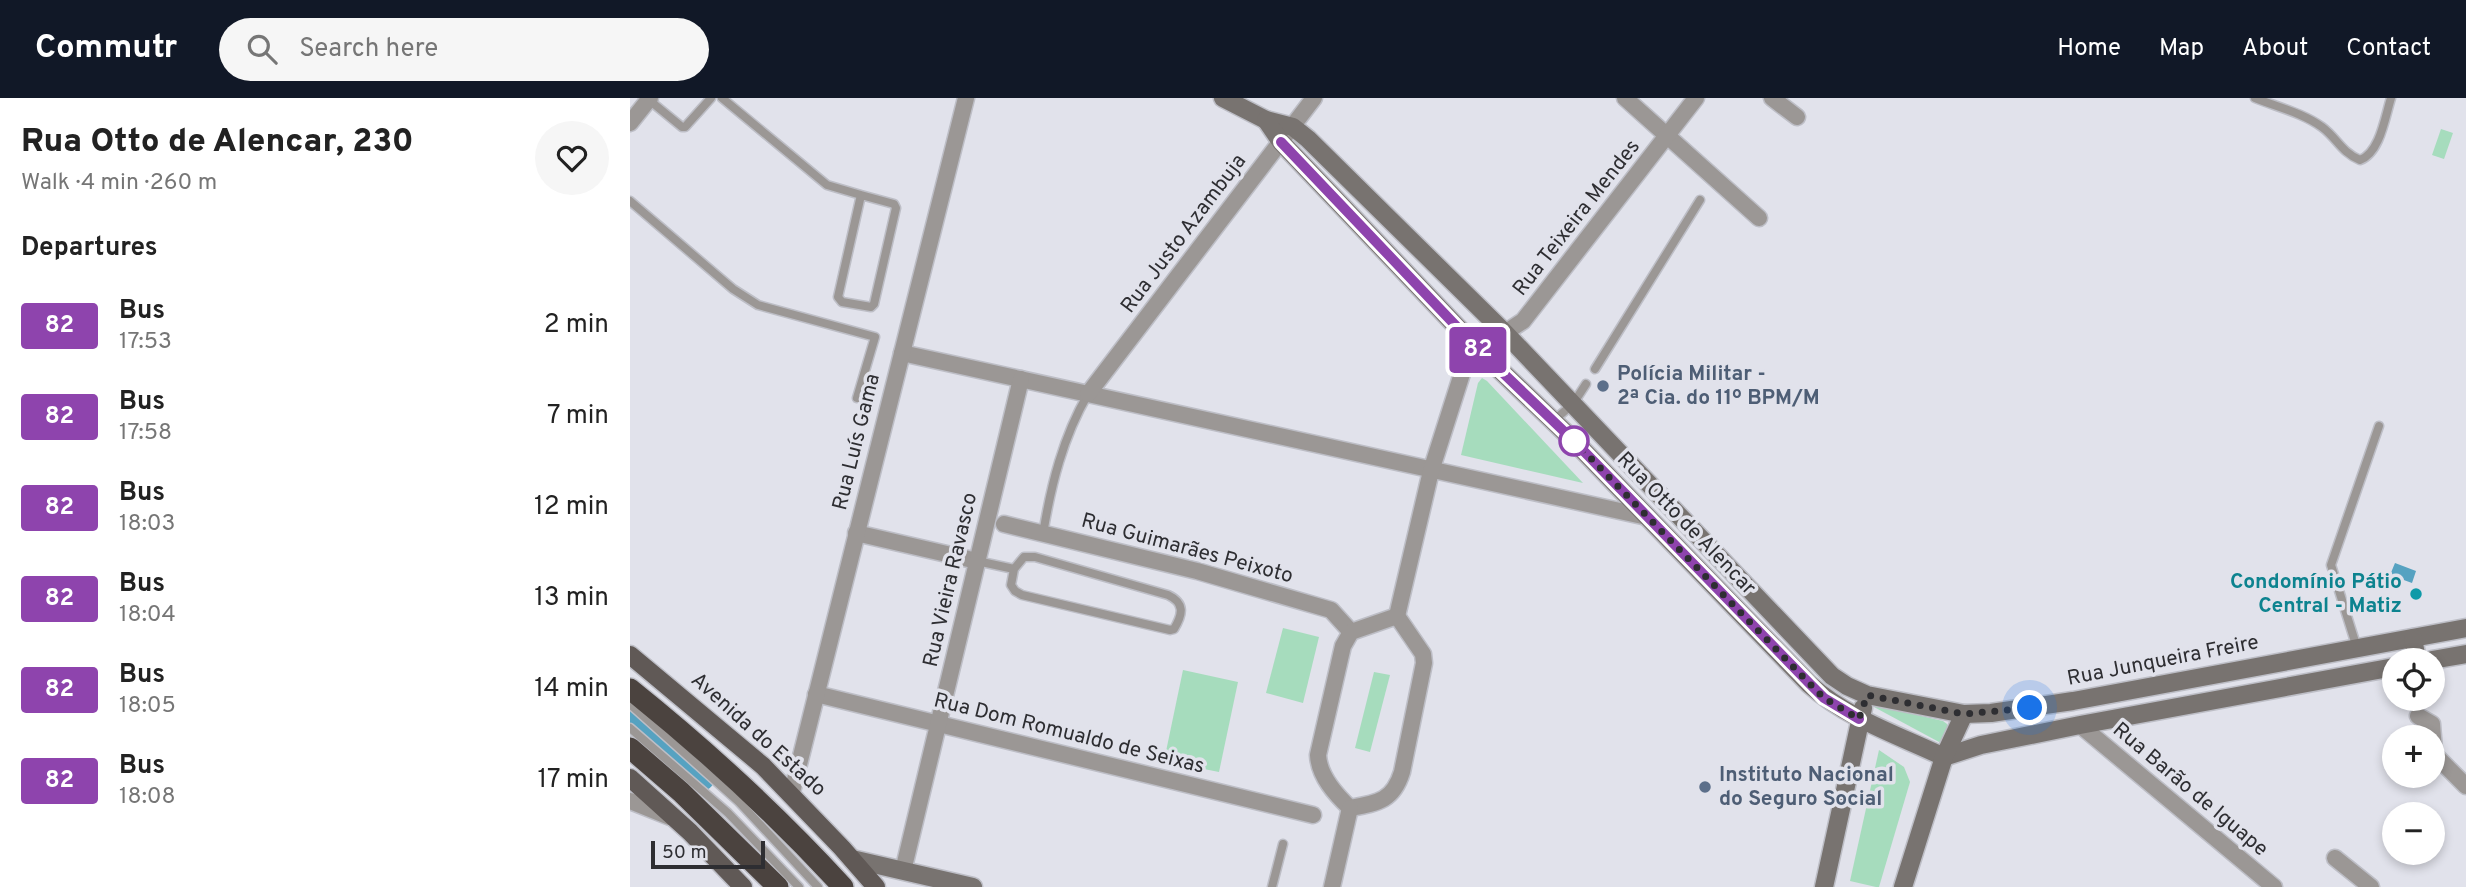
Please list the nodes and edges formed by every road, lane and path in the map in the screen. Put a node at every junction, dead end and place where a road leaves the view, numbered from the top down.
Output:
1 (711, 98) edge
2 (722, 98) edge
3 (965, 98) edge
4 (1223, 98) edge
5 (1314, 98) edge
6 (1625, 98) edge
7 (1696, 98) edge
8 (1772, 98) edge
9 (2255, 98) edge
10 (2391, 98) edge
11 (650, 99) edge
12 (1797, 117) dead end
13 (1266, 120) junction
14 (630, 122) edge
15 (1293, 127) junction
16 (1667, 136) junction
17 (1281, 142) junction
18 (861, 195) junction
19 (630, 201) edge
20 (1700, 201) dead end
21 (1759, 218) dead end
22 (1506, 334) junction
23 (1478, 349) junction
24 (901, 353) junction
25 (1595, 369) dead end
26 (1021, 379) junction
27 (1586, 384) dead end
28 (1088, 394) junction
29 (857, 398) dead end
30 (1573, 404) junction
31 (1553, 421) junction
32 (2379, 426) dead end
33 (1431, 471) junction
34 (1647, 517) junction
35 (1004, 524) dead end
36 (856, 533) junction
37 (1043, 534) junction
38 (977, 561) junction
39 (1014, 569) junction
40 (1397, 616) junction
41 (2466, 628) edge
42 (1351, 632) junction
43 (2413, 638) junction
44 (2357, 648) junction
45 (2415, 648) edge
46 (2466, 654) edge
47 (630, 655) edge
48 (2445, 658) edge
49 (2382, 669) edge
50 (630, 689) edge
51 (816, 694) junction
52 (1867, 695) junction
53 (630, 704) edge
54 (1964, 714) junction
55 (2418, 716) dead end
56 (1859, 719) junction
57 (939, 724) junction
58 (2080, 725) junction
59 (630, 728) edge
60 (630, 748) edge
61 (1944, 757) junction
62 (630, 778) edge
63 (2466, 786) edge
64 (792, 796) junction
65 (630, 801) edge
66 (1350, 808) junction
67 (1312, 816) dead end
68 (676, 820) junction
69 (1283, 844) dead end
70 (2335, 858) dead end
71 (852, 859) junction
72 (903, 871) junction
73 (2354, 874) junction
74 (743, 887) edge
75 (778, 887) edge
76 (799, 887) edge
77 (818, 887) edge
78 (842, 887) edge
79 (876, 887) edge
80 (973, 887) edge
81 (1272, 887) edge
82 (1332, 887) edge
83 (1824, 887) edge
84 (1903, 887) edge
85 (2274, 887) edge
86 (2343, 887) edge
87 (2371, 887) edge

1 - 11 lane
2 - 18 lane
3 - 24 street, Rua Luís Gama
4 - 13 main road
5 - 15 street, Rua Justo Azambuja
6 - 16 street
7 - 16 street, Rua Teixeira Mendes
8 - 12 street
9 - 10 lane
11 - 14 street
13 - 15 main road
13 - 17 main road, Rua Otto de Alencar
15 - 17 street, Rua Justo Azambuja
15 - 22 main road, Rua Otto de Alencar
16 - 21 street
16 - 22 street, Rua Teixeira Mendes
17 - 23 main road, Rua Otto de Alencar
17 - 28 street, Rua Justo Azambuja
18 - 18 lane
19 - 29 lane
20 - 25 lane
22 - 23 street, Rua Teixeira Mendes
22 - 30 main road, Rua Otto de Alencar
23 - 31 main road, Rua Otto de Alencar
23 - 33 street
24 - 26 street
24 - 36 street, Rua Luís Gama
26 - 28 street
26 - 38 street, Rua Vieira Ravasco
27 - 30 lane
28 - 33 street
28 - 37 lane
30 - 31 lane
30 - 52 main road, Rua Otto de Alencar
31 - 34 main road, Rua Otto de Alencar
32 - 44 lane
33 - 34 street
33 - 40 street
34 - 56 main road, Rua Otto de Alencar
35 - 37 street, Rua Guimarães Peixoto
36 - 38 street
36 - 51 street, Rua Luís Gama
37 - 42 street, Rua Guimarães Peixoto
38 - 39 lane
38 - 57 street, Rua Vieira Ravasco
39 - 39 lane
40 - 42 street
40 - 66 street
41 - 43 main road, Rua Junqueira Freire
42 - 66 street
43 - 44 main road, Rua Junqueira Freire
43 - 45 main road
44 - 54 main road, Rua Junqueira Freire
46 - 48 main road
47 - 64 main road, Avenida do Estado
49 - 58 main road
50 - 78 highway
51 - 57 street, Rua Dom Romualdo de Seixas
51 - 64 street, Rua Luís Gama
52 - 54 main road, Rua Junqueira Freire
52 - 56 main road
53 - 77 lane
54 - 61 main road
55 - 63 street
56 - 61 main road
56 - 83 main road
57 - 67 street, Rua Dom Romualdo de Seixas
57 - 72 street, Rua Vieira Ravasco
58 - 61 main road
58 - 85 street, Rua Barão de Iguape
59 - 76 lane
60 - 75 highway
61 - 84 main road
62 - 68 main road
64 - 71 main road, Avenida do Estado
65 - 68 street
66 - 82 street
68 - 74 main road
69 - 81 lane
70 - 73 street
71 - 72 main road
71 - 79 main road, Avenida do Estado
72 - 80 main road
73 - 86 street
73 - 87 street

